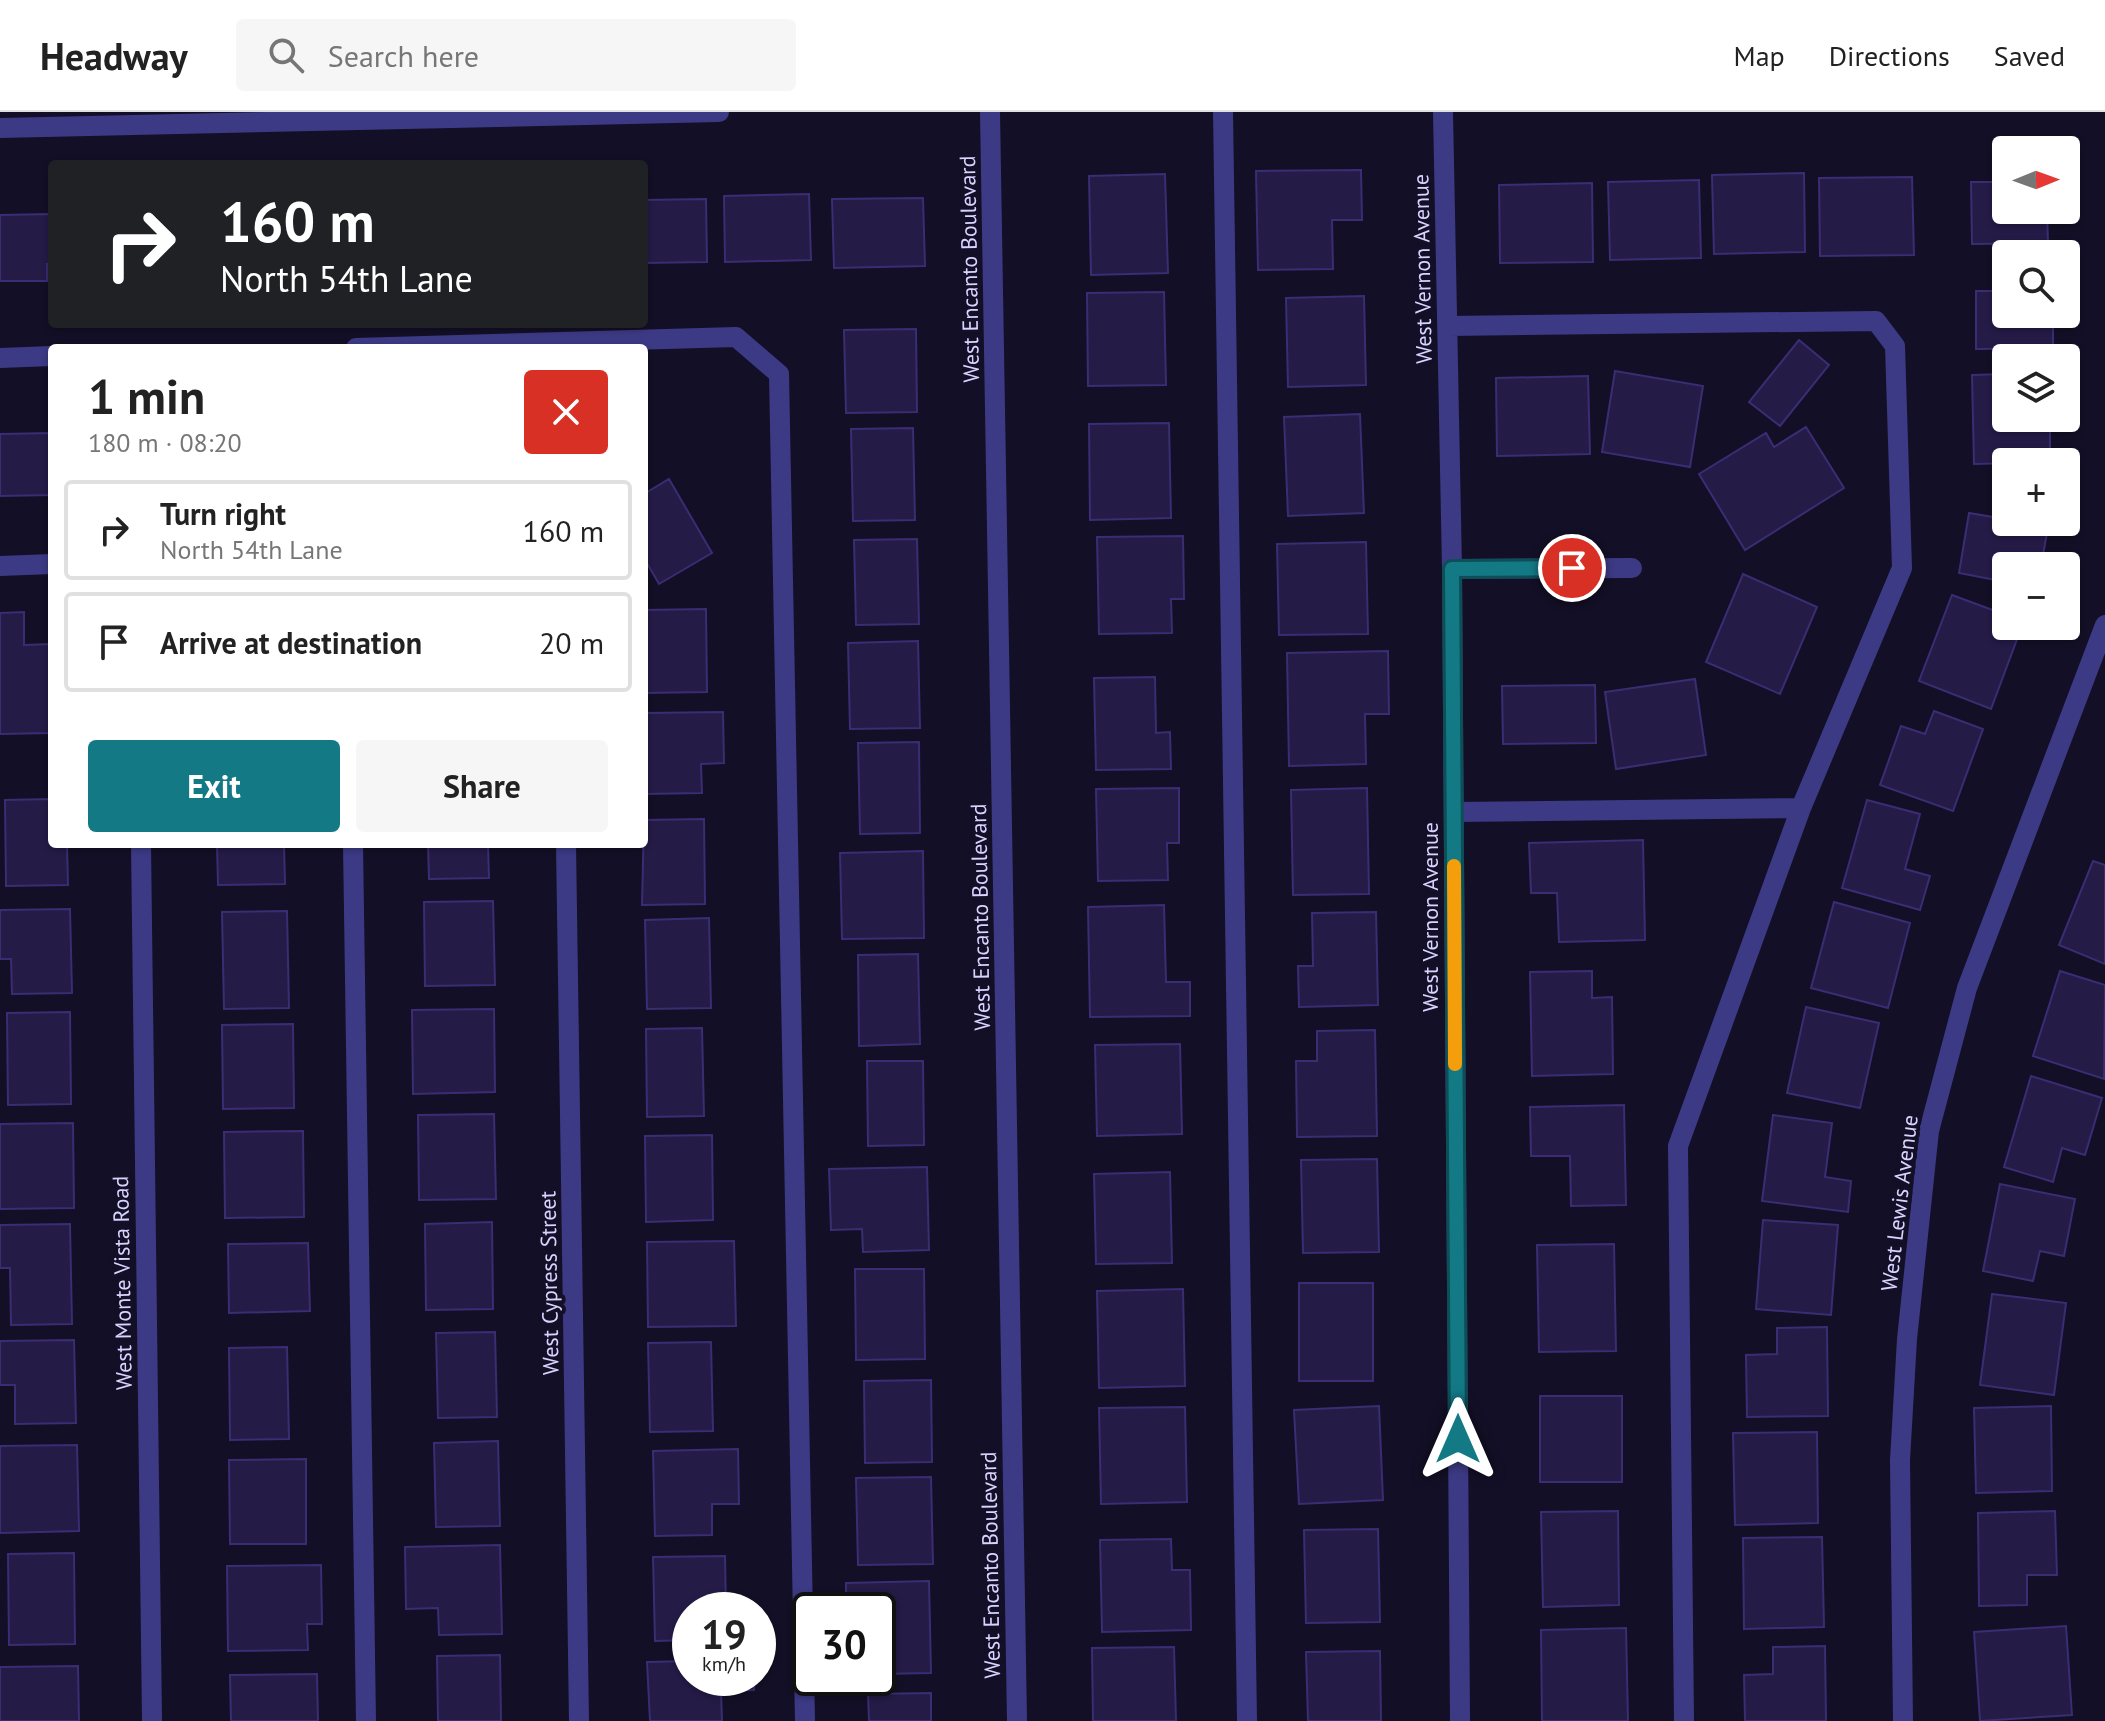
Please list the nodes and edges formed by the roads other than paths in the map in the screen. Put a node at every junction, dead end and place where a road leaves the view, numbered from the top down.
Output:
1 (719, 112) edge
2 (990, 112) edge
3 (1223, 112) edge
4 (1443, 112) edge
5 (0, 128) edge
6 (1448, 326) junction
7 (494, 344) edge
8 (48, 356) edge
9 (0, 358) edge
10 (48, 564) edge
11 (0, 566) edge
12 (1632, 568) dead end
13 (1452, 569) junction
14 (2105, 625) edge
15 (1801, 808) junction
16 (1454, 812) junction
17 (141, 848) edge
18 (353, 848) edge
19 (566, 848) edge
20 (152, 1721) edge
21 (366, 1721) edge
22 (579, 1721) edge
23 (805, 1721) edge
24 (1017, 1721) edge
25 (1247, 1721) edge
26 (1460, 1721) edge
27 (1684, 1721) edge
28 (1903, 1721) edge

1 - 5 street
2 - 24 street, West Encanto Boulevard
3 - 25 street
4 - 6 street, West Vernon Avenue
6 - 13 street, West Vernon Avenue
6 - 15 street
7 - 23 street
8 - 9 street
10 - 11 street
12 - 13 street
13 - 16 street, West Vernon Avenue
14 - 28 street, West Lewis Avenue
15 - 16 street
15 - 27 street
16 - 26 street, West Vernon Avenue
17 - 20 street, West Monte Vista Road
18 - 21 street
19 - 22 street, West Cypress Street

